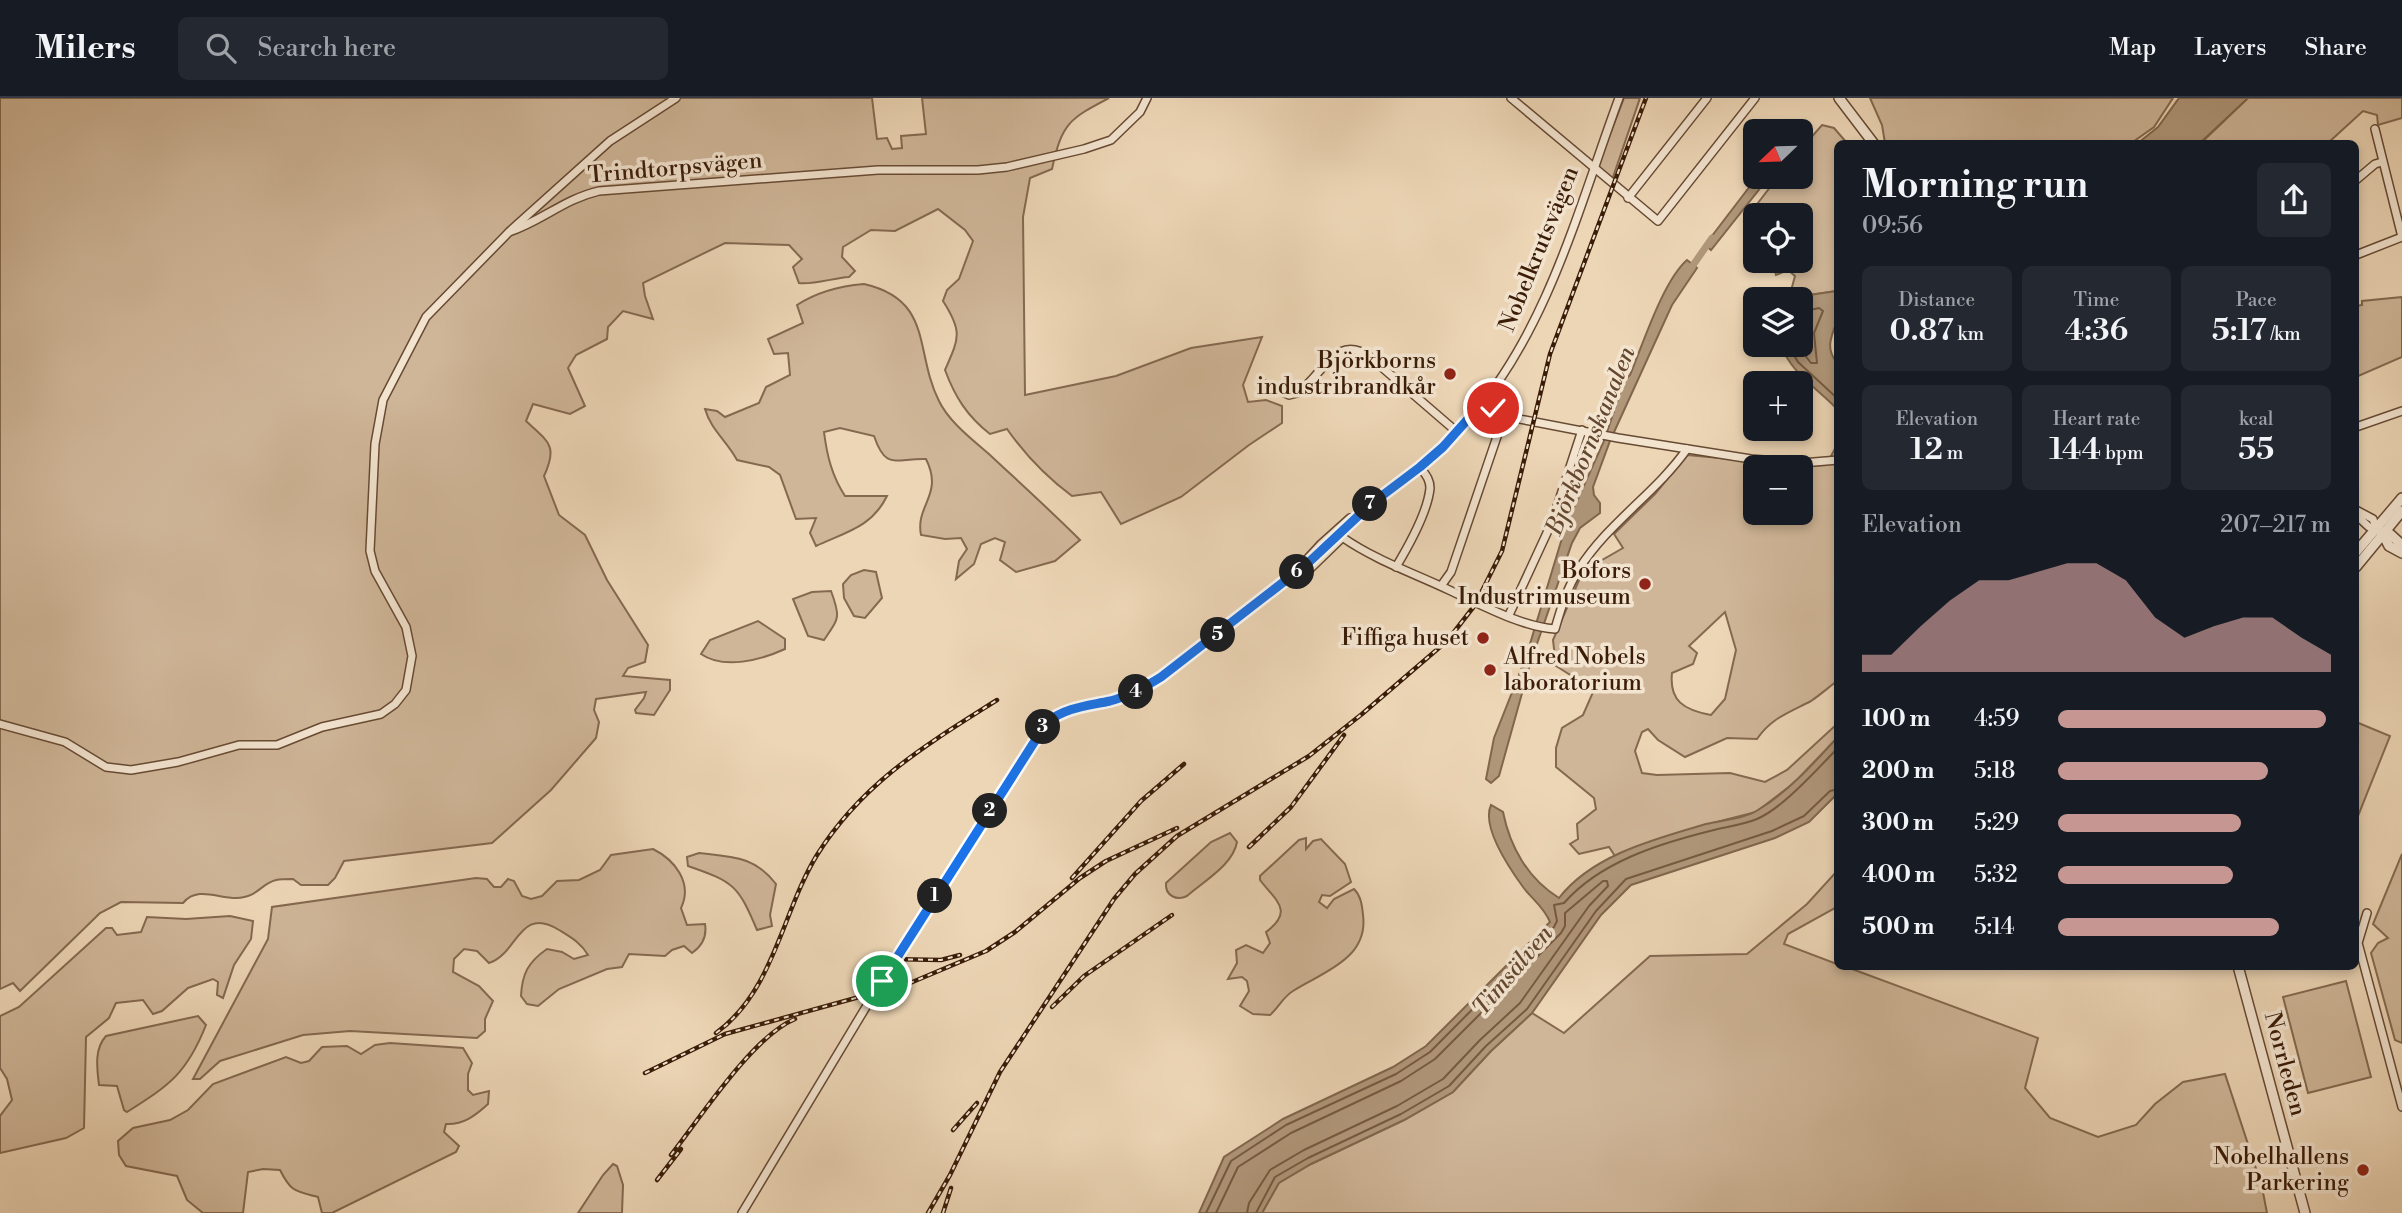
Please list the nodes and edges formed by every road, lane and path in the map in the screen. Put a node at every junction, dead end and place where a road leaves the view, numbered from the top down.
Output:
1 (676, 98) edge
2 (1147, 98) edge
3 (1511, 98) edge
4 (1619, 98) edge
5 (1707, 98) edge
6 (1755, 98) edge
7 (1839, 98) edge
8 (2375, 130) dead end
9 (1871, 140) edge
10 (2382, 162) junction
11 (1594, 166) junction
12 (2359, 177) edge
13 (1628, 198) junction
14 (509, 232) junction
15 (2402, 237) edge
16 (2359, 254) edge
17 (1262, 383) dead end
18 (1485, 400) junction
19 (2402, 411) edge
20 (1504, 416) junction
21 (2359, 426) edge
22 (1582, 430) junction
23 (1457, 432) junction
24 (1687, 449) junction
25 (1834, 460) edge
26 (1420, 467) junction
27 (1384, 494) junction
28 (2402, 498) edge
29 (2402, 511) edge
30 (2359, 513) edge
31 (2379, 531) junction
32 (1342, 537) junction
33 (2402, 545) edge
34 (1325, 547) junction
35 (2359, 549) edge
36 (2402, 553) edge
37 (2359, 561) edge
38 (1396, 567) junction
39 (1441, 586) junction
40 (1509, 615) junction
41 (0, 724) edge
42 (2367, 913) dead end
43 (2359, 940) edge
44 (2359, 947) edge
45 (2239, 970) edge
46 (2402, 1107) edge
47 (742, 1213) edge
48 (2305, 1213) edge

1 - 14 street
2 - 14 street, Trindtorpsvägen
3 - 11 street
4 - 11 street, Nobelkrutsvägen
5 - 13 street
6 - 13 street
7 - 9 street
8 - 10 street
10 - 12 street
10 - 15 street
11 - 13 street
11 - 18 street, Nobelkrutsvägen
14 - 41 street, Trindtorpsvägen
15 - 16 street
17 - 23 street
18 - 20 street
18 - 23 street, Nobelkrutsvägen
19 - 21 street
20 - 22 street
20 - 39 street
22 - 24 street
22 - 40 street
23 - 26 street, Nobelkrutsvägen
24 - 25 street
24 - 40 street
26 - 27 street, Nobelkrutsvägen
26 - 38 street
27 - 32 street
27 - 34 street
28 - 31 street
29 - 31 street
30 - 31 street
31 - 33 street
31 - 35 street
31 - 36 street
31 - 37 street
32 - 34 street
32 - 38 street
34 - 47 street
38 - 39 street
39 - 40 street
42 - 43 street
44 - 46 street
45 - 48 street, Norrleden

